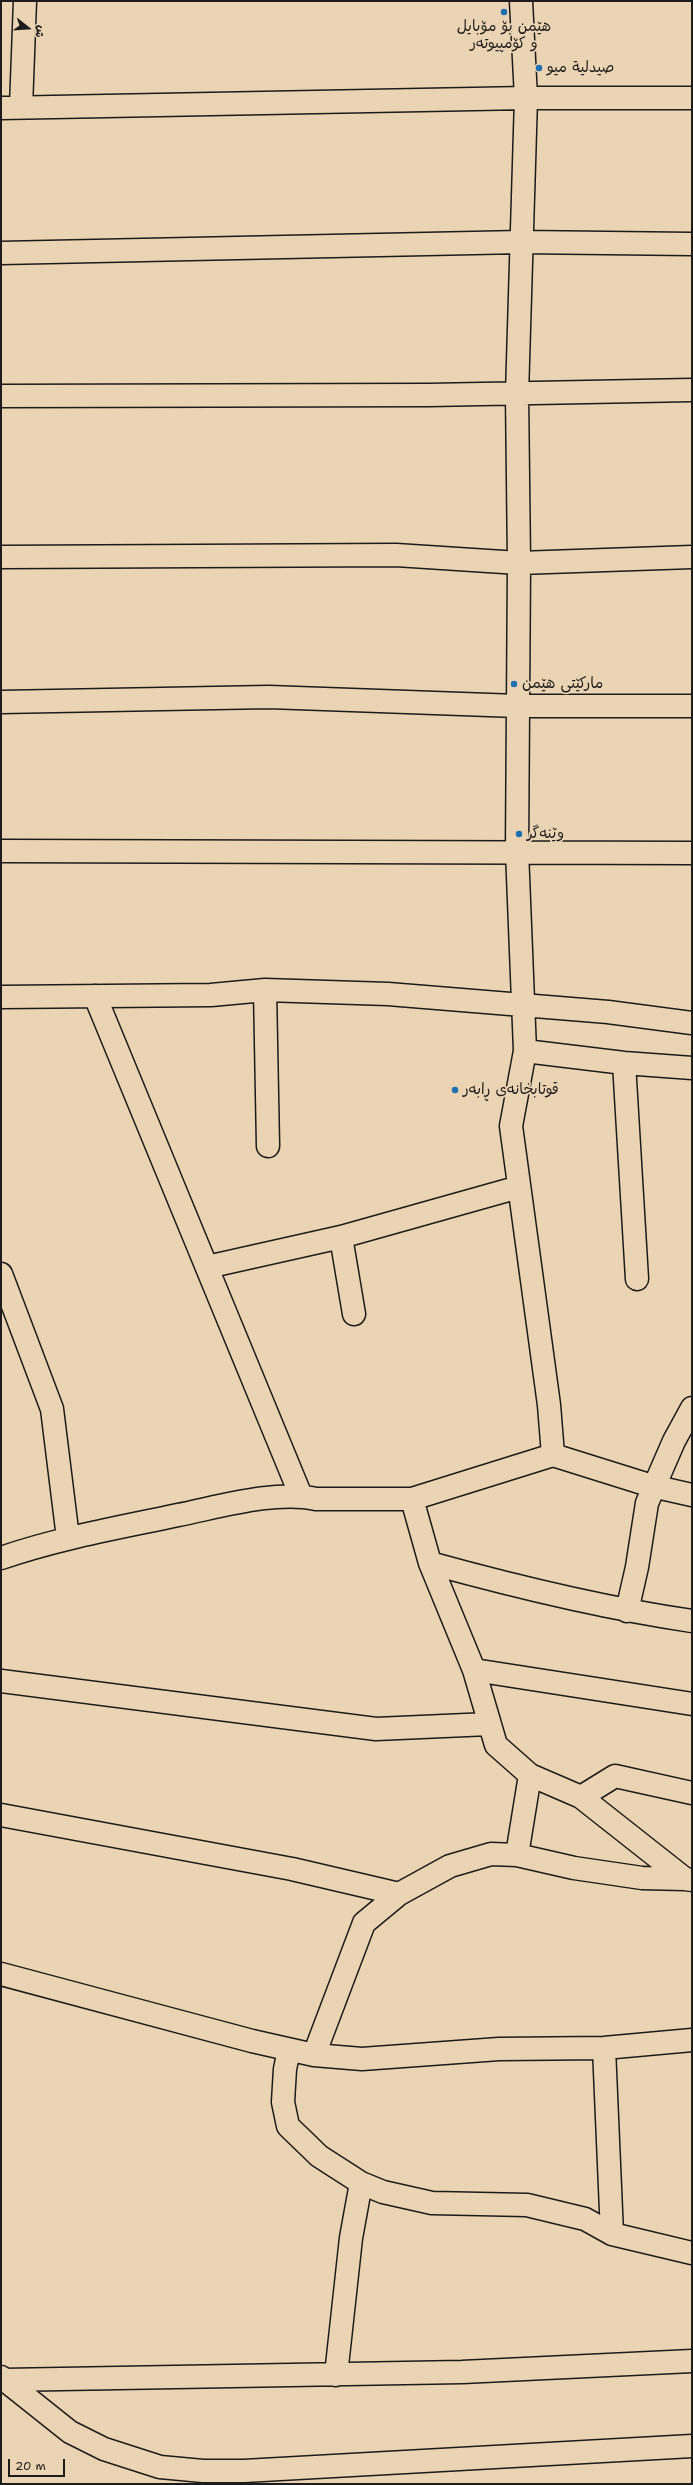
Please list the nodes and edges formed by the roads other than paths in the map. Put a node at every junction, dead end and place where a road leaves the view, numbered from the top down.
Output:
1 (24, 1) edge
2 (521, 1) edge
3 (526, 98) junction
4 (692, 98) edge
5 (11, 108) edge
6 (521, 242) junction
7 (692, 244) edge
8 (1, 252) edge
9 (692, 390) edge
10 (518, 394) junction
11 (1, 396) edge
12 (1, 557) edge
13 (692, 557) edge
14 (519, 562) junction
15 (1, 702) edge
16 (517, 706) junction
17 (692, 706) edge
18 (1, 851) edge
19 (517, 851) junction
20 (692, 853) edge
21 (265, 990) junction
22 (95, 996) junction
23 (1, 997) edge
24 (522, 1006) junction
25 (692, 1024) edge
26 (525, 1051) junction
27 (624, 1063) junction
28 (692, 1068) edge
29 (268, 1146) dead end
30 (519, 1187) junction
31 (341, 1237) junction
32 (207, 1267) junction
33 (1, 1274) edge
34 (637, 1279) dead end
35 (354, 1314) dead end
36 (692, 1408) edge
37 (553, 1455) junction
38 (652, 1486) junction
39 (692, 1495) edge
40 (301, 1496) junction
41 (412, 1499) junction
42 (68, 1538) junction
43 (1, 1558) edge
44 (430, 1563) junction
45 (627, 1612) junction
46 (692, 1621) edge
47 (474, 1670) junction
48 (1, 1681) edge
49 (692, 1704) edge
50 (489, 1724) junction
51 (530, 1775) junction
52 (692, 1793) edge
53 (581, 1797) junction
54 (1, 1815) edge
55 (517, 1856) junction
56 (689, 1879) edge
57 (400, 1894) junction
58 (1, 1974) edge
59 (692, 2040) edge
60 (604, 2048) junction
61 (289, 2050) junction
62 (314, 2055) junction
63 (361, 2183) junction
64 (612, 2234) junction
65 (692, 2253) edge
66 (692, 2361) edge
67 (336, 2375) junction
68 (2, 2379) edge
69 (692, 2446) edge

1 - 5 street
2 - 3 street
3 - 4 street
3 - 5 street
3 - 6 street
6 - 7 street
6 - 8 street
6 - 10 street
9 - 10 street
10 - 11 street
10 - 14 street
12 - 14 street
13 - 14 street
14 - 16 street
15 - 16 street
16 - 17 street
16 - 19 street
18 - 19 street
19 - 20 street
19 - 24 street
21 - 22 street
21 - 24 street
21 - 29 street
22 - 23 street
22 - 32 street
24 - 25 street
24 - 26 street
26 - 27 street
26 - 30 street
27 - 28 street
27 - 34 street
30 - 31 street
30 - 37 street
31 - 32 street
31 - 35 street
32 - 40 street
33 - 42 street
36 - 38 street
37 - 38 street
37 - 41 street
38 - 39 street
38 - 45 street
40 - 41 street
40 - 42 street
41 - 44 street
42 - 43 street
44 - 45 street
44 - 47 street
45 - 46 street
47 - 49 street
47 - 50 street
48 - 50 street
50 - 51 street
51 - 53 street
51 - 55 street
52 - 53 street
53 - 56 street
54 - 57 street
55 - 56 street
55 - 57 street
57 - 62 street
58 - 61 street
59 - 60 street
60 - 62 street
60 - 64 street
61 - 62 street
61 - 63 street
63 - 64 street
63 - 67 street
64 - 65 street
66 - 67 street
67 - 68 street
68 - 69 street

